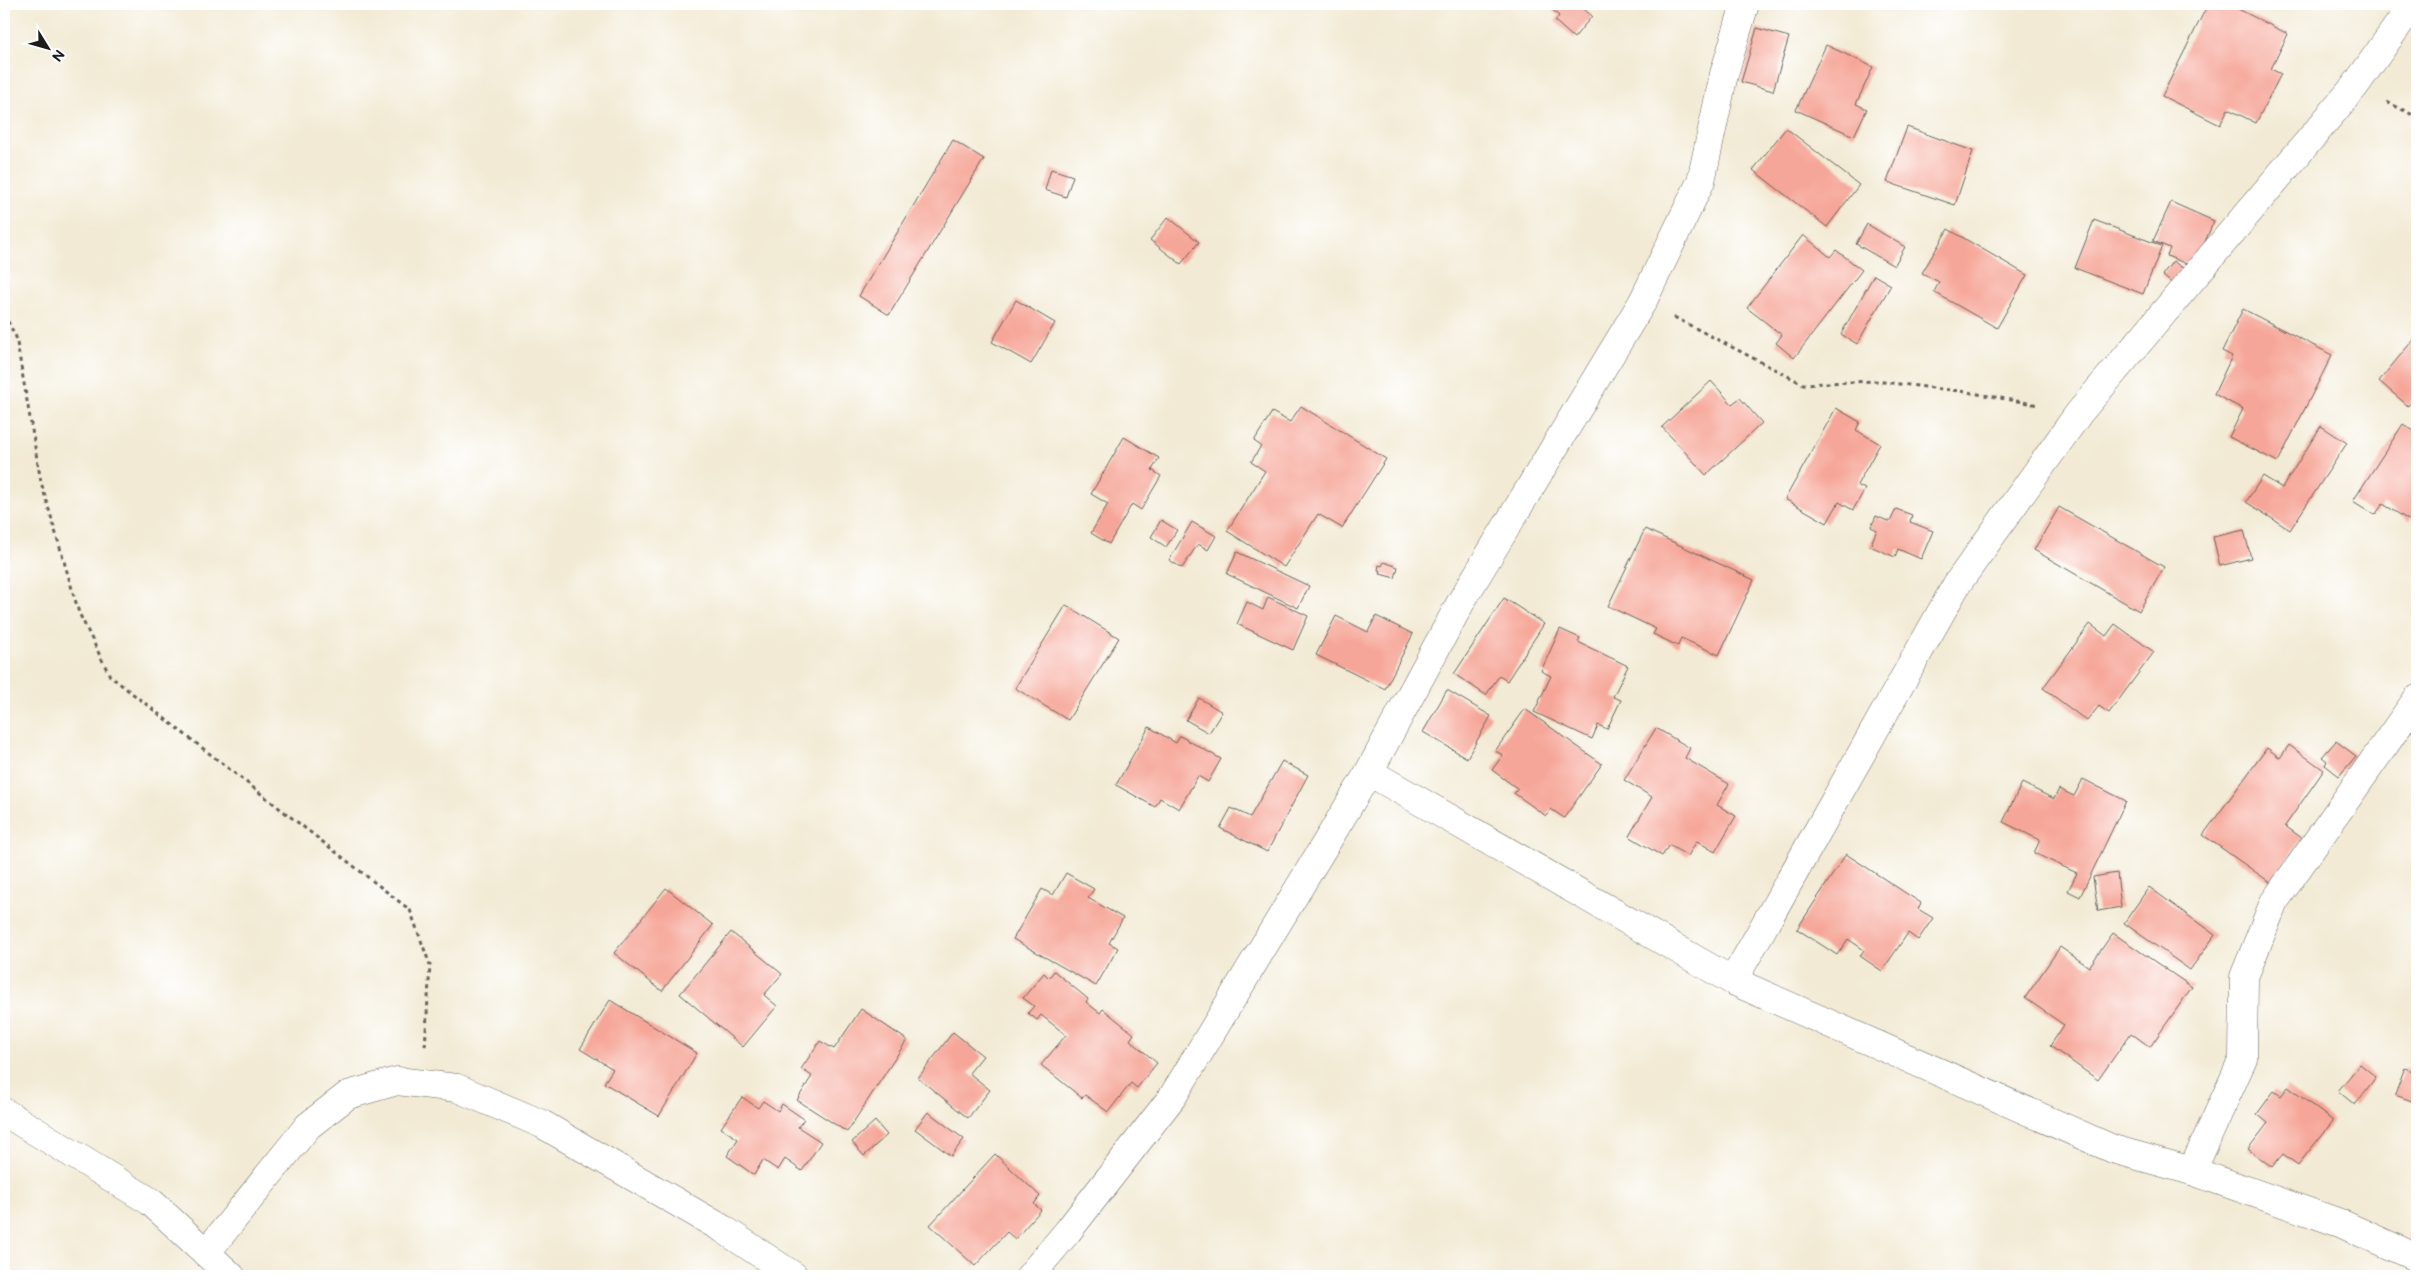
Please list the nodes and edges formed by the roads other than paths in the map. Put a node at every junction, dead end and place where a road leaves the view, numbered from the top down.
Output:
1 (1745, 4) edge
2 (2413, 4) edge
3 (2417, 699) edge
4 (1369, 772) junction
5 (1733, 981) junction
6 (4, 1112) edge
7 (2192, 1171) junction
8 (206, 1252) junction
9 (2417, 1258) edge
10 (231, 1276) edge
11 (794, 1276) edge
12 (1030, 1276) edge

1 - 4 street
2 - 5 street
3 - 7 street
4 - 5 street
4 - 12 street
5 - 7 street
6 - 8 street
7 - 9 street
8 - 10 street
8 - 11 street

